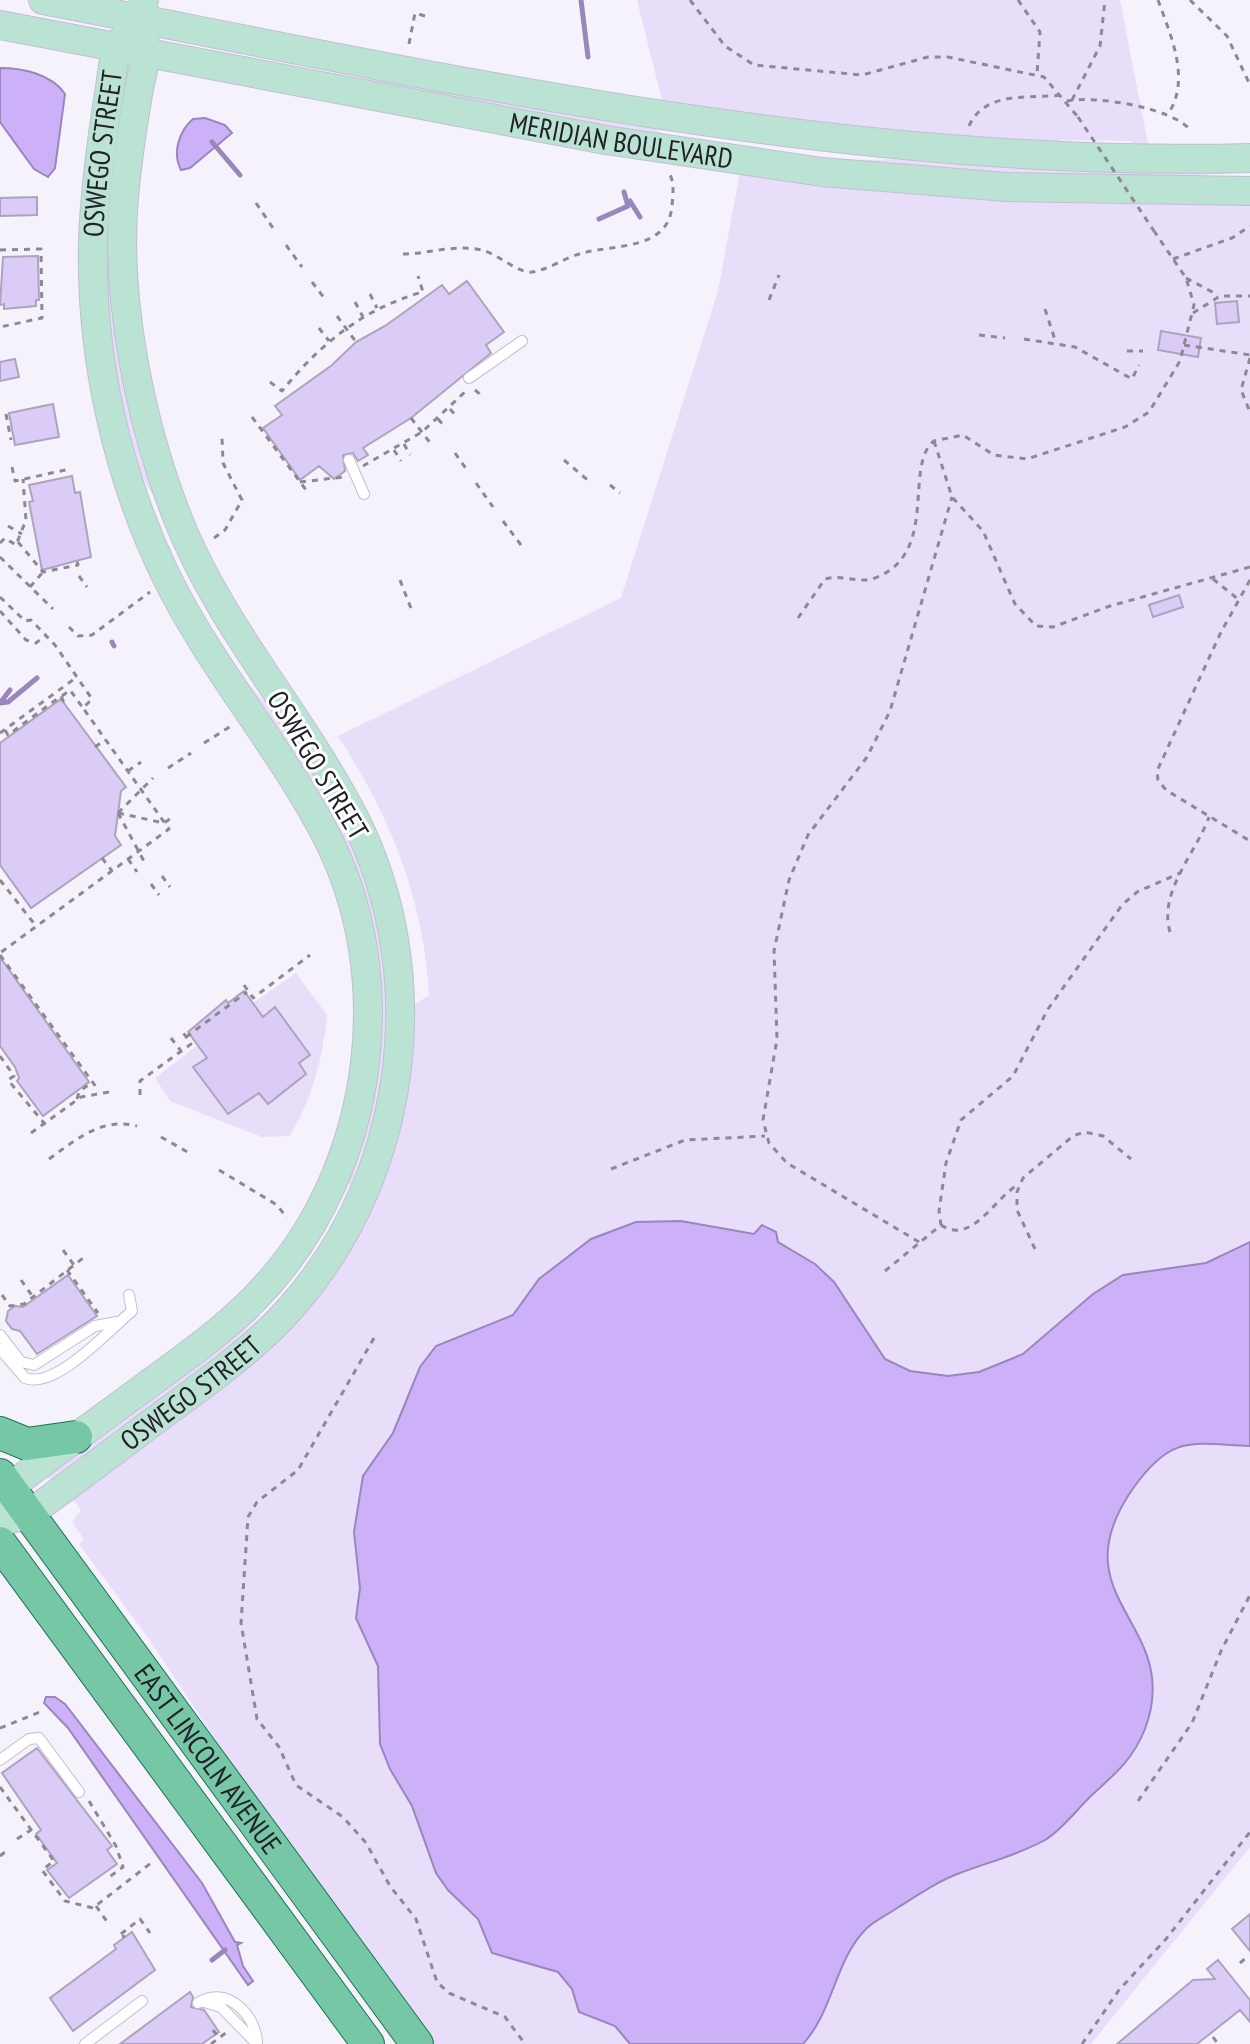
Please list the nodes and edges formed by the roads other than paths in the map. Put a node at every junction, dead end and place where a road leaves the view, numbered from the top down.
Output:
1 (43, 0) edge
2 (142, 9) edge
3 (0, 25) edge
4 (117, 47) junction
5 (146, 52) junction
6 (1250, 158) edge
7 (1250, 191) edge
8 (522, 341) dead end
9 (469, 378) dead end
10 (349, 460) dead end
11 (364, 494) dead end
12 (129, 1295) dead end
13 (117, 1322) junction
14 (0, 1335) edge
15 (0, 1349) edge
16 (0, 1433) edge
17 (76, 1437) junction
18 (8, 1500) edge
19 (0, 1543) edge
20 (0, 1760) edge
21 (83, 1794) road end
22 (142, 2001) dead end
23 (200, 2002) dead end
24 (85, 2044) edge
25 (257, 2044) edge
26 (368, 2044) edge
27 (417, 2044) edge

1 - 2 main road, MERIDIAN BOULEVARD
2 - 4 main road, OSWEGO STREET
2 - 5 main road, OSWEGO STREET
2 - 6 main road, MERIDIAN BOULEVARD
3 - 4 main road, MERIDIAN BOULEVARD
4 - 5 main road, MERIDIAN BOULEVARD
4 - 17 main road, OSWEGO STREET
5 - 7 main road, MERIDIAN BOULEVARD
5 - 18 main road, OSWEGO STREET
8 - 9 lane
10 - 11 lane
12 - 13 lane
13 - 14 lane
13 - 15 lane
16 - 17 main road
17 - 18 main road, OSWEGO STREET
18 - 27 main road, EAST LINCOLN AVENUE
19 - 26 main road, EAST LINCOLN AVENUE
20 - 21 lane
22 - 24 lane
23 - 25 lane

